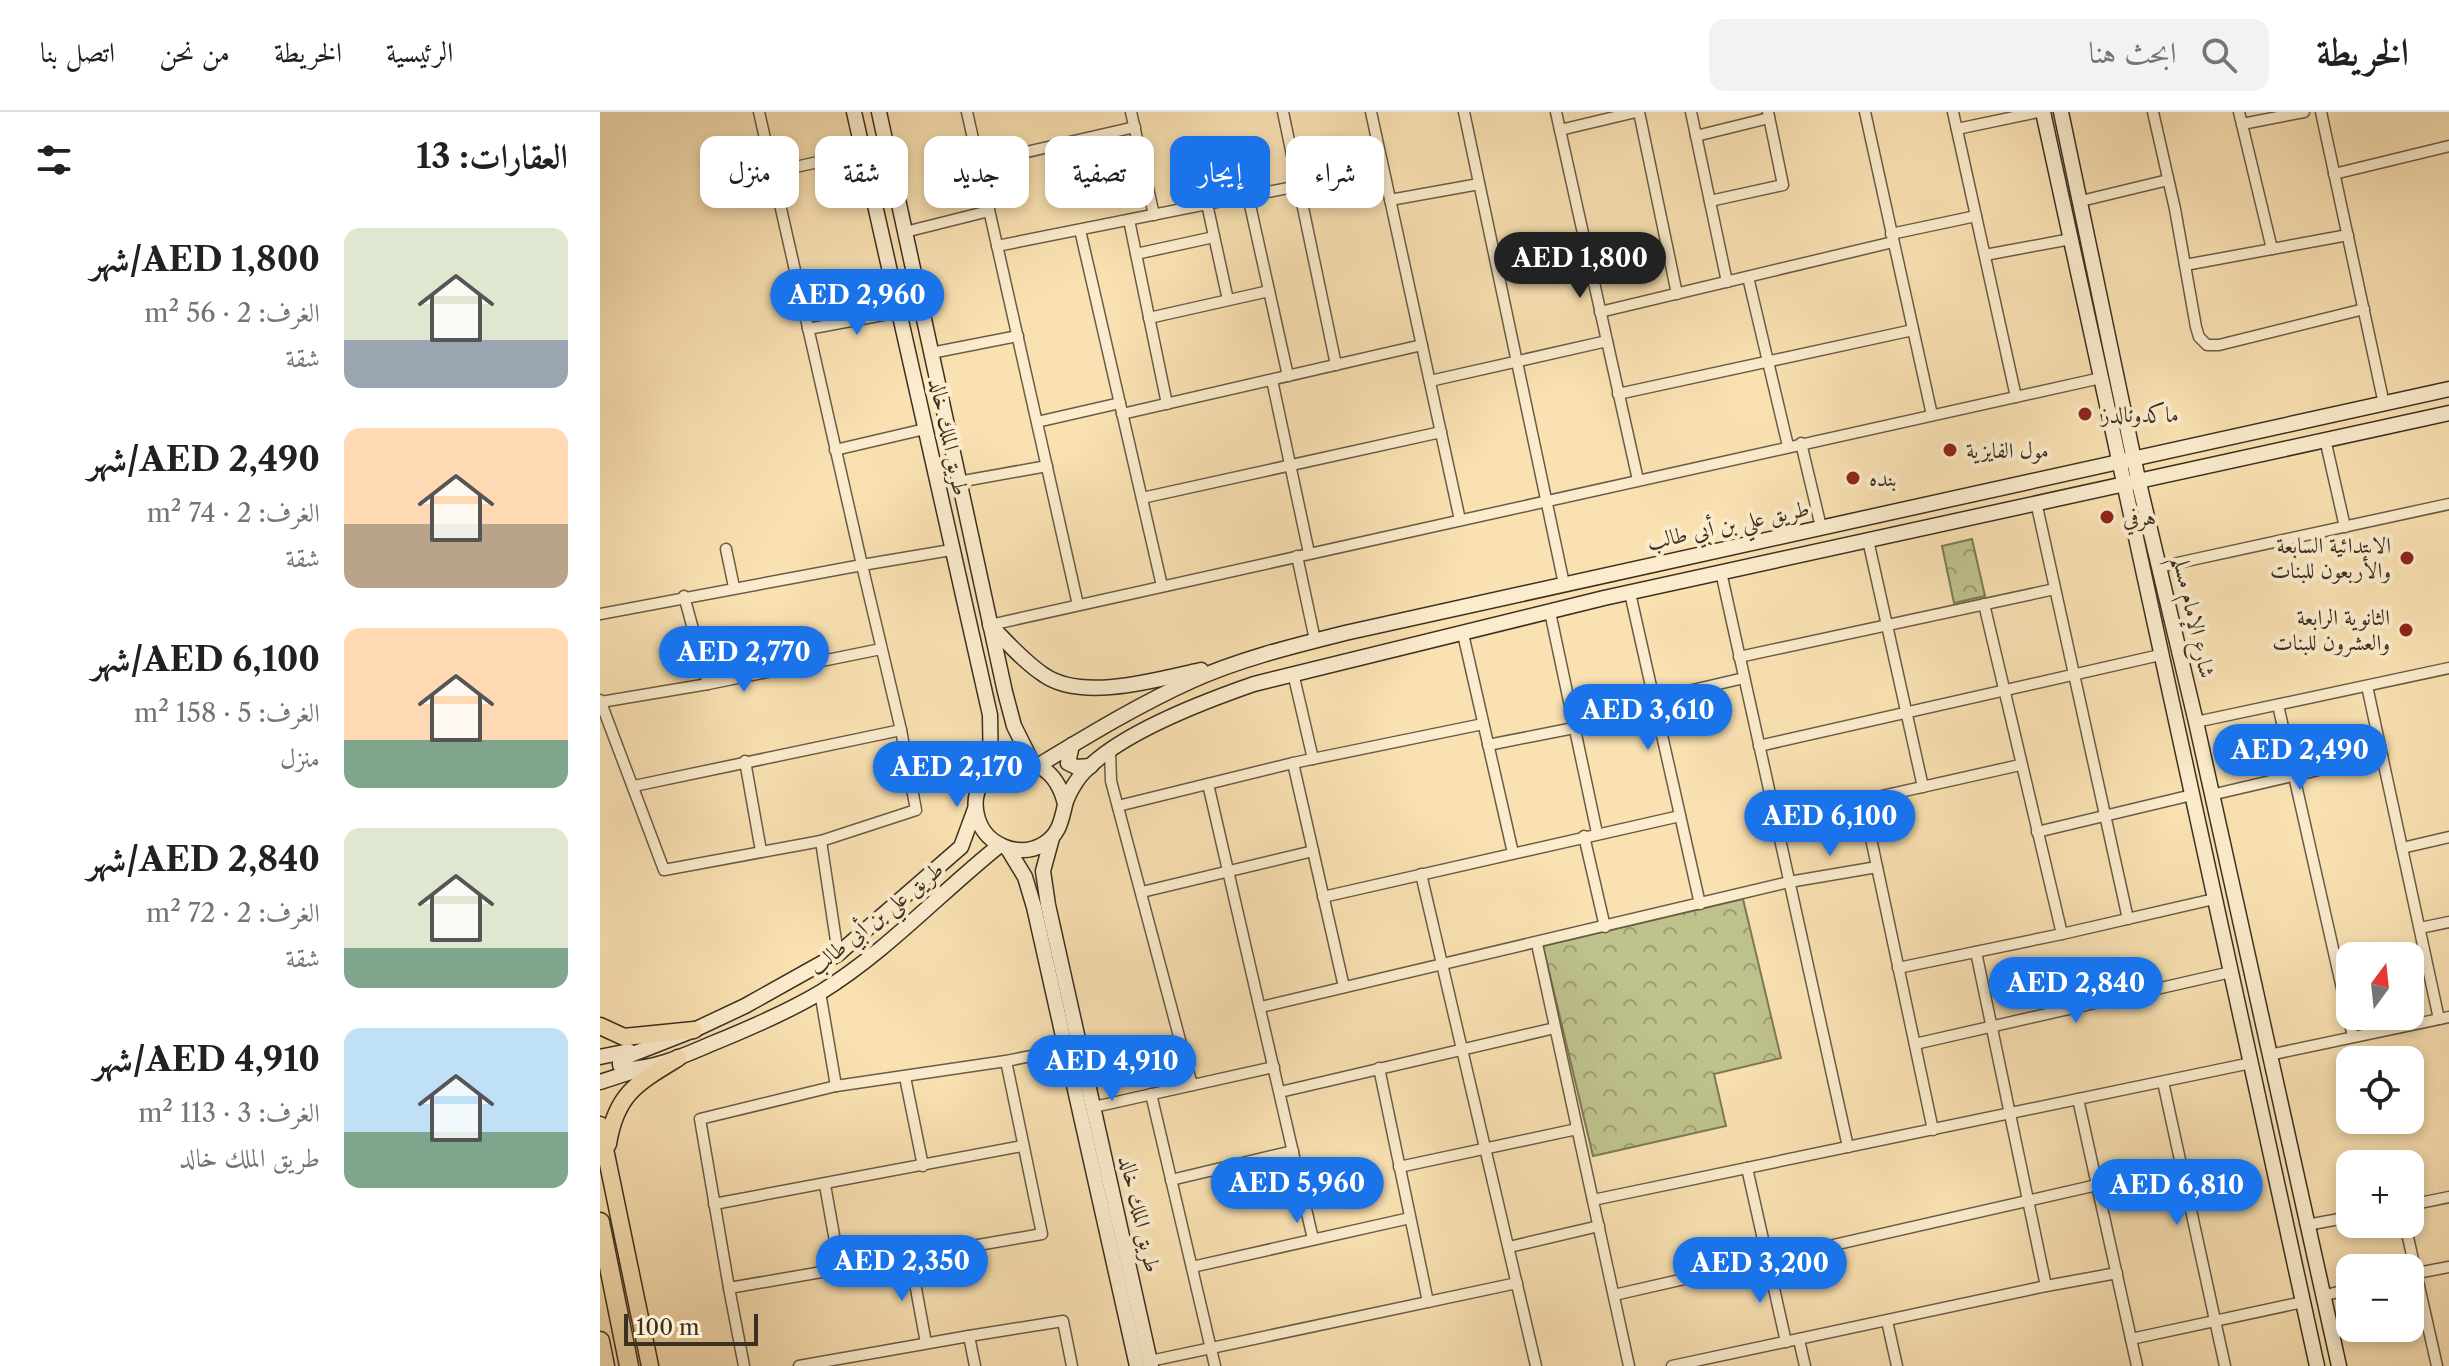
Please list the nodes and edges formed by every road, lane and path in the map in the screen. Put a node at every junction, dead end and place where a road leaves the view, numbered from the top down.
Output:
1 (759, 112) edge
2 (854, 112) edge
3 (879, 112) edge
4 (967, 112) edge
5 (1131, 112) edge
6 (1283, 112) edge
7 (1371, 112) edge
8 (1464, 112) edge
9 (1556, 112) edge
10 (1638, 112) edge
11 (1691, 112) edge
12 (1865, 112) edge
13 (1953, 112) edge
14 (2041, 112) edge
15 (2061, 112) edge
16 (2153, 112) edge
17 (2239, 112) edge
18 (2304, 112) edge
19 (2321, 112) edge
20 (1768, 115) edge
21 (2242, 124) junction
22 (1135, 127) junction
23 (1957, 129) junction
24 (1560, 130) junction
25 (765, 136) edge
26 (859, 136) edge
27 (973, 136) edge
28 (1288, 136) edge
29 (1376, 136) edge
30 (1696, 136) junction
31 (2449, 146) edge
32 (1029, 151) edge
33 (1384, 173) edge
34 (2334, 174) junction
35 (2168, 180) junction
36 (1479, 184) junction
37 (1390, 200) junction
38 (1710, 201) junction
39 (2081, 201) junction
40 (781, 208) edge
41 (876, 208) edge
42 (988, 208) edge
43 (1188, 208) edge
44 (1208, 208) edge
45 (1251, 208) edge
46 (1304, 208) edge
47 (989, 211) junction
48 (1154, 215) junction
49 (1976, 216) junction
50 (1129, 220) junction
51 (1080, 230) junction
52 (905, 232) junction
53 (2348, 235) junction
54 (1214, 237) junction
55 (1892, 238) junction
56 (2071, 239) junction
57 (1585, 243) junction
58 (997, 246) junction
59 (2272, 249) junction
60 (1136, 254) junction
61 (1985, 255) junction
62 (1496, 260) junction
63 (2185, 265) junction
64 (1748, 277) junction
65 (1727, 282) junction
66 (1269, 291) junction
67 (1677, 294) junction
68 (1228, 300) junction
69 (2364, 309) junction
70 (899, 312) junction
71 (1600, 312) junction
72 (1149, 318) junction
73 (808, 329) junction
74 (1913, 330) junction
75 (1018, 336) junction
76 (1607, 341) junction
77 (1422, 345) junction
78 (931, 353) junction
79 (1517, 361) junction
80 (1767, 362) junction
81 (1336, 365) junction
82 (1288, 376) junction
83 (2101, 378) junction
84 (1272, 380) junction
85 (1430, 381) junction
86 (2449, 389) edge
87 (1618, 394) junction
88 (2016, 397) junction
89 (1167, 404) junction
90 (2384, 404) junction
91 (1121, 409) junction
92 (2449, 413) edge
93 (1932, 415) junction
94 (1037, 422) junction
95 (925, 429) junction
96 (1441, 432) junction
97 (2325, 439) junction
98 (1801, 443) junction
99 (1788, 446) junction
100 (835, 450) junction
101 (2127, 460) junction
102 (1290, 465) junction
103 (1047, 466) junction
104 (1638, 480) junction
105 (2131, 481) junction
106 (958, 482) junction
107 (1142, 498) junction
108 (1547, 500) junction
109 (2036, 502) junction
110 (2449, 504) edge
111 (1460, 520) junction
112 (1821, 527) junction
113 (2345, 527) junction
114 (1868, 540) junction
115 (726, 549) dead end
116 (951, 550) junction
117 (1309, 553) junction
118 (1297, 556) junction
119 (862, 565) junction
120 (2159, 567) junction
121 (1721, 572) junction
122 (1564, 584) junction
123 (1162, 586) junction
124 (734, 587) junction
125 (2055, 589) junction
126 (1630, 593) junction
127 (684, 596) junction
128 (1984, 604) junction
129 (1078, 605) junction
130 (1550, 612) junction
131 (600, 614) edge
132 (990, 625) junction
133 (1886, 626) junction
134 (1463, 634) junction
135 (1315, 640) junction
136 (881, 649) junction
137 (2160, 655) junction
138 (1739, 657) junction
139 (1241, 662) junction
140 (2449, 668) edge
141 (1293, 673) junction
142 (2074, 674) junction
143 (1744, 678) junction
144 (708, 684) junction
145 (2367, 686) junction
146 (2004, 690) junction
147 (600, 701) edge
148 (1654, 702) junction
149 (2278, 705) junction
150 (1908, 712) junction
151 (2196, 722) junction
152 (1483, 724) junction
153 (1014, 726) junction
154 (1573, 726) junction
155 (992, 729) junction
156 (901, 730) junction
157 (1072, 745) junction
158 (1488, 745) junction
159 (1759, 746) junction
160 (1110, 751) junction
161 (2382, 755) junction
162 (1313, 759) junction
163 (745, 761) junction
164 (1293, 763) junction
165 (1035, 764) junction
166 (2020, 765) junction
167 (1091, 766) junction
168 (991, 771) junction
169 (2294, 775) junction
170 (1208, 784) junction
171 (634, 786) junction
172 (1923, 787) junction
173 (2192, 795) junction
174 (2211, 795) junction
175 (1863, 801) junction
176 (1065, 804) junction
177 (1118, 806) junction
178 (976, 809) junction
179 (2104, 815) junction
180 (1680, 816) junction
181 (1775, 820) junction
182 (2037, 832) junction
183 (1597, 833) junction
184 (1584, 836) junction
185 (2449, 837) edge
186 (1052, 838) junction
187 (821, 841) junction
188 (1004, 847) junction
189 (2402, 848) junction
190 (761, 851) junction
191 (1313, 851) junction
192 (1513, 853) junction
193 (1877, 867) junction
194 (1043, 871) junction
195 (1229, 871) junction
196 (1421, 874) junction
197 (1025, 877) junction
198 (1789, 882) junction
199 (1142, 892) junction
200 (1323, 897) junction
201 (2214, 899) junction
202 (1700, 904) junction
203 (2128, 919) junction
204 (2449, 922) edge
205 (1605, 927) junction
206 (2420, 928) junction
207 (2062, 934) junction
208 (1537, 944) junction
209 (1976, 952) junction
210 (838, 954) junction
211 (1444, 965) junction
212 (1898, 968) junction
213 (2231, 972) junction
214 (1344, 987) junction
215 (820, 992) junction
216 (1261, 1007) junction
217 (2444, 1018) edge
218 (600, 1026) edge
219 (1991, 1027) junction
220 (1555, 1028) junction
221 (694, 1030) junction
222 (2353, 1037) junction
223 (1915, 1044) junction
224 (646, 1048) junction
225 (1463, 1048) junction
226 (1066, 1049) junction
227 (2269, 1055) junction
228 (600, 1057) edge
229 (678, 1058) junction
230 (1006, 1061) junction
231 (2251, 1063) junction
232 (1274, 1067) junction
233 (1379, 1068) junction
234 (640, 1069) junction
235 (905, 1077) junction
236 (600, 1082) edge
237 (2163, 1082) junction
238 (1192, 1085) junction
239 (836, 1086) junction
240 (1280, 1092) junction
241 (1151, 1094) junction
242 (2078, 1099) junction
243 (1094, 1107) junction
244 (2009, 1114) junction
245 (600, 1125) edge
246 (1577, 1129) junction
247 (1933, 1130) junction
248 (1022, 1146) junction
249 (1848, 1147) junction
250 (603, 1148) edge
251 (1486, 1149) junction
252 (1293, 1151) junction
253 (923, 1166) junction
254 (1399, 1167) junction
255 (1747, 1168) junction
256 (1171, 1180) junction
257 (825, 1185) junction
258 (2097, 1185) junction
259 (2449, 1197) edge
260 (1593, 1200) junction
261 (2424, 1202) edge
262 (2028, 1203) junction
263 (714, 1204) junction
264 (1410, 1218) junction
265 (2336, 1220) edge
266 (600, 1222) edge
267 (2307, 1225) junction
268 (1599, 1226) junction
269 (1313, 1239) junction
270 (1509, 1247) junction
271 (910, 1256) junction
272 (1767, 1260) junction
273 (1192, 1267) junction
274 (2449, 1267) edge
275 (840, 1269) junction
276 (2424, 1272) edge
277 (2117, 1273) junction
278 (1517, 1283) junction
279 (2046, 1286) junction
280 (729, 1288) junction
281 (2336, 1292) edge
282 (1614, 1295) junction
283 (2322, 1296) junction
284 (1428, 1302) junction
285 (2303, 1302) junction
286 (2424, 1316) edge
287 (1887, 1321) junction
288 (2215, 1321) junction
289 (969, 1336) junction
290 (2131, 1339) junction
291 (1799, 1340) junction
292 (600, 1341) edge
293 (1786, 1342) junction
294 (926, 1343) junction
295 (1211, 1348) junction
296 (1146, 1364) edge
297 (1532, 1365) edge
298 (605, 1366) edge
299 (629, 1366) edge
300 (650, 1366) edge
301 (744, 1366) edge
302 (799, 1366) edge
303 (975, 1366) edge
304 (1072, 1366) edge
305 (1215, 1366) edge
306 (1629, 1366) edge
307 (1672, 1366) edge
308 (1805, 1366) edge
309 (1897, 1366) edge
310 (2137, 1366) edge
311 (2225, 1366) edge
312 (2317, 1366) edge
313 (2339, 1366) edge
314 (2437, 1366) edge

1 - 25 street
2 - 26 main road, طريق الملك خالد
3 - 52 main road, طريق الملك خالد
4 - 27 street
5 - 22 street
6 - 28 street
7 - 29 street
8 - 36 street
9 - 24 street
10 - 24 street
10 - 67 street
11 - 30 street
12 - 55 street
13 - 23 street
14 - 23 street
14 - 56 main road, شارع الإمام مسلم
15 - 39 main road, شارع الإمام مسلم
16 - 35 street
17 - 21 street
18 - 21 street
19 - 34 street
20 - 30 street
20 - 38 street
21 - 59 street
22 - 32 street
22 - 48 street
23 - 49 street
24 - 57 street
30 - 38 street
31 - 34 street
33 - 37 street
34 - 53 street
35 - 39 street
35 - 63 street
36 - 37 street
36 - 62 street
37 - 77 street
38 - 65 street
39 - 101 main road, شارع الإمام مسلم
40 - 73 street
41 - 70 main road, طريق الملك خالد
42 - 47 street
43 - 48 street
44 - 54 street
45 - 66 street
46 - 81 street
47 - 52 street
47 - 58 street
48 - 50 street
49 - 55 street
49 - 61 street
50 - 51 street
50 - 60 street
51 - 58 street
51 - 91 street
52 - 78 main road, طريق الملك خالد
53 - 59 street
53 - 69 street
54 - 60 street
54 - 68 street
55 - 64 street
55 - 74 street
56 - 61 street
56 - 83 main road, شارع الإمام مسلم
57 - 62 street
57 - 71 street
58 - 75 street
59 - 63 street
60 - 72 street
61 - 88 street
62 - 79 street
63 - 69 street
64 - 65 street
64 - 80 street
65 - 67 street
66 - 68 street
66 - 82 street
67 - 71 street
68 - 72 street
69 - 90 street
70 - 73 street
70 - 95 main road, طريق الملك خالد
71 - 76 street
72 - 89 street
73 - 100 street
74 - 80 street
74 - 93 street
75 - 78 street
75 - 94 street
76 - 79 street
76 - 87 street
77 - 81 street
77 - 85 street
78 - 106 main road, طريق الملك خالد
79 - 85 street
79 - 108 street
80 - 87 street
80 - 99 street
81 - 82 street
82 - 84 street
83 - 88 street
83 - 101 main road, شارع الإمام مسلم
84 - 89 street
84 - 102 street
85 - 96 street
86 - 90 main road, طريق علي بن أبي طالب
87 - 104 street
88 - 93 street
89 - 91 street
90 - 101 main road, طريق علي بن أبي طالب
91 - 94 street
91 - 107 street
92 - 97 main road, طريق علي بن أبي طالب
93 - 98 street
94 - 103 street
95 - 100 street
95 - 116 main road, طريق الملك خالد
96 - 102 street
96 - 111 street
97 - 105 main road, طريق علي بن أبي طالب
97 - 113 street
98 - 99 street
98 - 112 street
99 - 104 street
100 - 119 street
101 - 105 main road, شارع الإمام مسلم
101 - 112 main road, طريق علي بن أبي طالب
102 - 107 street
102 - 117 street
103 - 106 street
103 - 129 street
104 - 108 street
105 - 109 main road, طريق علي بن أبي طالب
105 - 120 main road, شارع الإمام مسلم
105 - 137 main road, شارع الإمام مسلم
106 - 132 main road, طريق الملك خالد
107 - 123 street
108 - 111 street
108 - 122 street
109 - 114 main road, طريق علي بن أبي طالب
109 - 125 street
110 - 113 street
111 - 117 street
112 - 122 main road, طريق علي بن أبي طالب
113 - 120 street
114 - 121 main road, طريق علي بن أبي طالب
114 - 133 street
115 - 124 street
116 - 119 street
116 - 155 main road, طريق الملك خالد
117 - 118 street
118 - 123 street
118 - 135 street
119 - 124 street
119 - 136 street
120 - 151 main road, شارع الإمام مسلم
121 - 126 main road, طريق علي بن أبي طالب
121 - 138 street
122 - 135 main road, طريق علي بن أبي طالب
123 - 129 street
124 - 127 street
125 - 128 street
125 - 142 street
126 - 130 main road, طريق علي بن أبي طالب
126 - 148 street
127 - 131 street
127 - 144 street
128 - 133 street
128 - 146 street
129 - 132 street
130 - 134 main road, طريق علي بن أبي طالب
130 - 154 street
132 - 139 main road
132 - 153 main road, طريق الملك خالد
133 - 138 street
133 - 150 street
134 - 141 main road, طريق علي بن أبي طالب
134 - 152 street
135 - 139 main road, طريق علي بن أبي طالب
136 - 144 street
136 - 156 street
137 - 142 street
137 - 173 main road, شارع الإمام مسلم
138 - 143 street
139 - 157 main road, طريق علي بن أبي طالب
140 - 145 street
141 - 160 main road, طريق علي بن أبي طالب
141 - 162 street
142 - 146 street
142 - 179 street
143 - 148 street
143 - 159 street
144 - 147 street
145 - 149 street
145 - 161 street
146 - 150 street
146 - 166 street
147 - 171 street
148 - 154 street
148 - 180 street
149 - 151 street
149 - 169 street
150 - 159 street
150 - 172 street
151 - 174 main road, شارع الإمام مسلم
152 - 158 street
152 - 162 street
153 - 155 main road
153 - 165 main road, طريق الملك خالد
154 - 158 street
154 - 183 street
155 - 168 main road, طريق الملك خالد
156 - 163 street
156 - 187 street
157 - 165 main road, طريق علي بن أبي طالب
157 - 167 main road
158 - 192 street
159 - 181 street
160 - 167 main road, طريق علي بن أبي طالب
160 - 177 street
161 - 169 street
161 - 189 street
162 - 164 street
163 - 171 street
163 - 190 street
164 - 170 street
164 - 191 street
165 - 168 main road
165 - 176 main road
166 - 172 street
166 - 182 street
167 - 176 main road, طريق علي بن أبي طالب
168 - 178 main road
169 - 174 street
169 - 222 street
170 - 177 street
170 - 195 street
171 - 190 street
172 - 175 street
173 - 179 street
173 - 201 main road, شارع الإمام مسلم
174 - 227 main road, شارع الإمام مسلم
175 - 181 street
175 - 193 street
176 - 186 main road
177 - 199 street
178 - 188 main road
178 - 210 main road, طريق علي بن أبي طالب
179 - 182 street
179 - 203 street
180 - 183 street
180 - 202 street
181 - 198 street
182 - 207 street
183 - 184 street
184 - 192 street
184 - 205 street
185 - 189 street
186 - 188 main road
186 - 194 main road, طريق الملك خالد
187 - 190 street
187 - 210 street
188 - 197 main road, طريق الملك خالد
188 - 215 main road, طريق علي بن أبي طالب
189 - 206 street
191 - 195 street
191 - 200 street
192 - 196 street
193 - 198 street
193 - 212 street
194 - 197 main road
194 - 243 main road, طريق الملك خالد
195 - 199 street
195 - 216 street
196 - 200 street
196 - 211 street
197 - 226 main road, طريق الملك خالد
198 - 202 street
198 - 249 street
199 - 238 street
200 - 214 street
201 - 203 street
201 - 213 main road, شارع الإمام مسلم
202 - 205 street
203 - 207 street
204 - 206 street
205 - 208 street
206 - 217 street
207 - 209 street
208 - 211 street
208 - 220 street
209 - 212 street
209 - 219 street
210 - 221 main road, طريق علي بن أبي طالب
211 - 214 street
211 - 225 street
212 - 223 street
213 - 219 street
213 - 231 main road, شارع الإمام مسلم
214 - 216 street
215 - 229 main road, طريق علي بن أبي طالب
215 - 239 street
216 - 232 street
217 - 222 street
218 - 221 main road
219 - 223 street
219 - 244 street
220 - 225 street
220 - 246 street
221 - 224 main road, طريق علي بن أبي طالب
222 - 227 street
223 - 247 street
224 - 228 main road, طريق علي بن أبي طالب
224 - 234 main road, طريق علي بن أبي طالب
225 - 233 street
225 - 251 street
226 - 230 street
226 - 296 main road, طريق الملك خالد
227 - 267 main road, شارع الإمام مسلم
229 - 234 main road, طريق علي بن أبي طالب
229 - 250 main road
230 - 235 street
230 - 248 street
231 - 237 street
231 - 285 main road, شارع الإمام مسلم
232 - 238 street
232 - 240 street
233 - 240 street
233 - 254 street
234 - 236 main road, طريق علي بن أبي طالب
235 - 239 street
235 - 253 street
237 - 242 street
237 - 288 street
238 - 241 street
239 - 263 street
240 - 252 street
241 - 243 street
241 - 256 street
242 - 244 street
242 - 258 street
243 - 296 main road, طريق الملك خالد
244 - 247 street
244 - 262 street
245 - 250 main road
246 - 251 street
246 - 260 street
247 - 249 street
248 - 253 street
248 - 271 street
249 - 255 street
250 - 300 main road
251 - 254 street
251 - 270 street
252 - 256 street
252 - 269 street
253 - 257 street
254 - 264 street
255 - 260 street
255 - 272 street
256 - 273 street
257 - 263 street
257 - 275 street
258 - 262 street
258 - 277 street
259 - 261 street
260 - 268 street
262 - 272 street
262 - 279 street
263 - 280 street
264 - 269 street
264 - 284 street
265 - 267 street
266 - 299 highway
267 - 283 main road, شارع الإمام مسلم
268 - 270 street
268 - 282 street
269 - 273 street
270 - 278 street
271 - 275 street
271 - 294 street
272 - 282 street
272 - 293 street
273 - 295 street
274 - 276 street
275 - 280 street
277 - 279 street
277 - 290 street
278 - 284 street
278 - 297 street
279 - 287 street
280 - 301 street
281 - 283 street
282 - 306 street
283 - 313 main road, شارع الإمام مسلم
284 - 295 street
285 - 288 street
285 - 312 main road, شارع الإمام مسلم
286 - 314 street
287 - 291 street
287 - 309 street
288 - 290 street
288 - 311 street
289 - 294 street
289 - 303 street
289 - 304 street
290 - 310 street
291 - 293 street
291 - 308 street
292 - 298 highway
293 - 307 street
294 - 302 street
295 - 296 street
295 - 305 street

